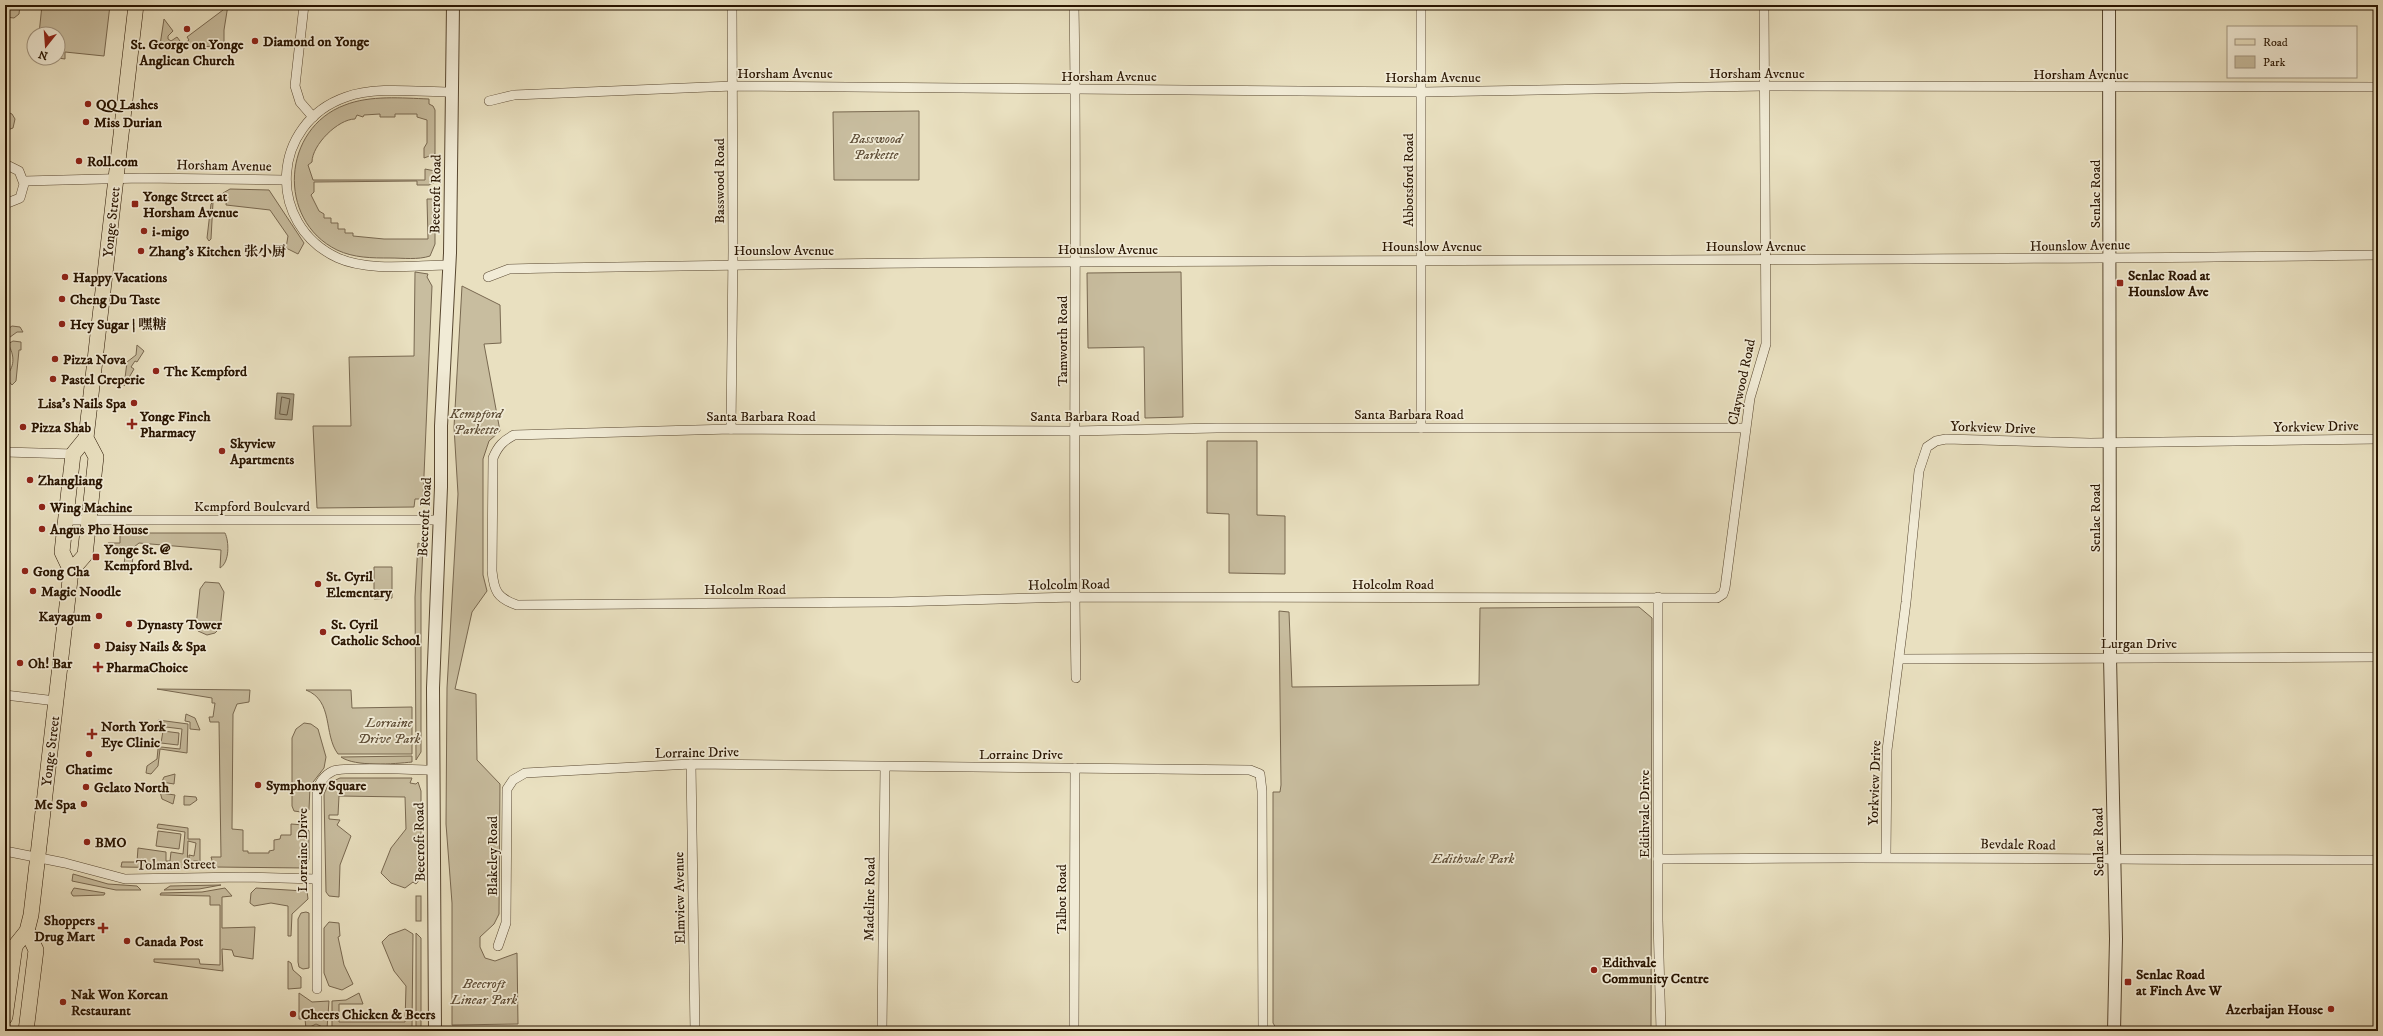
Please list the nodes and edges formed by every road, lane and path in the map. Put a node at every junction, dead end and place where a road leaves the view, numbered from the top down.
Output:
1 (136, 5) edge
2 (304, 5) edge
3 (453, 5) edge
4 (732, 5) edge
5 (1074, 5) edge
6 (1421, 5) edge
7 (1764, 5) edge
8 (2109, 5) edge
9 (733, 86) junction
10 (1764, 86) junction
11 (2378, 87) edge
12 (2110, 88) junction
13 (1075, 90) junction
14 (451, 92) junction
15 (1422, 92) junction
16 (489, 101) dead end
17 (313, 118) junction
18 (5, 164) edge
19 (116, 179) junction
20 (285, 180) junction
21 (24, 181) junction
22 (5, 204) edge
23 (2378, 256) edge
24 (2110, 259) junction
25 (1422, 260) junction
26 (1765, 260) junction
27 (1077, 263) junction
28 (733, 264) junction
29 (449, 265) junction
30 (488, 277) dead end
31 (1421, 428) junction
32 (1745, 428) junction
33 (731, 429) junction
34 (1075, 431) junction
35 (86, 438) junction
36 (2378, 439) edge
37 (2110, 443) junction
38 (5, 452) edge
39 (73, 454) junction
40 (493, 515) joint
41 (66, 520) junction
42 (439, 520) junction
43 (89, 521) junction
44 (71, 571) junction
45 (1723, 594) joint
46 (1075, 597) junction
47 (1658, 597) junction
48 (2110, 657) junction
49 (2378, 657) edge
50 (1900, 659) junction
51 (1076, 678) dead end
52 (5, 695) edge
53 (56, 701) junction
54 (691, 764) junction
55 (885, 767) junction
56 (1075, 768) junction
57 (433, 770) junction
58 (525, 773) joint
59 (5, 851) edge
60 (1886, 856) junction
61 (38, 858) junction
62 (1658, 859) junction
63 (2113, 859) junction
64 (2378, 860) edge
65 (316, 879) junction
66 (27, 931) junction
67 (498, 946) dead end
68 (316, 988) dead end
69 (5, 1017) edge
70 (26, 1031) edge
71 (435, 1031) edge
72 (695, 1031) edge
73 (882, 1031) edge
74 (1074, 1031) edge
75 (1263, 1031) edge
76 (1662, 1031) edge
77 (2114, 1031) edge

1 - 19 main road, Yonge Street
2 - 17 street
3 - 14 street, Beecroft Road
4 - 9 street, Basswood Road
5 - 13 street, Tamworth Road
6 - 15 street, Abbotsford Road
7 - 10 street, Claywood Road
8 - 12 street, Senlac Road
9 - 13 street, Horsham Avenue
9 - 16 street, Horsham Avenue
9 - 28 street, Basswood Road
10 - 12 street, Horsham Avenue
10 - 15 street, Horsham Avenue
10 - 26 street, Claywood Road
11 - 12 street, Horsham Avenue
12 - 24 street, Senlac Road
13 - 15 street, Horsham Avenue
13 - 27 street, Tamworth Road
14 - 17 street, Horsham Avenue
14 - 29 street, Beecroft Road
15 - 25 street, Abbotsford Road
17 - 20 street, Horsham Avenue
18 - 21 street
19 - 20 street, Horsham Avenue
19 - 21 street, Horsham Avenue
19 - 35 main road, Yonge Street
20 - 29 street
21 - 22 street
23 - 24 street, Hounslow Avenue
24 - 26 street, Hounslow Avenue
24 - 37 street, Senlac Road
25 - 26 street, Hounslow Avenue
25 - 27 street, Hounslow Avenue
25 - 31 street, Abbotsford Road
26 - 32 street, Claywood Road
27 - 28 street, Hounslow Avenue
27 - 34 street, Tamworth Road
28 - 30 street, Hounslow Avenue
28 - 33 street, Basswood Road
29 - 42 street, Beecroft Road
31 - 32 street, Santa Barbara Road
31 - 34 street, Santa Barbara Road
32 - 45 street, Claywood Road
33 - 34 street, Santa Barbara Road
33 - 40 street, Santa Barbara Road
34 - 46 street, Tamworth Road
35 - 39 main road
35 - 43 main road
36 - 37 street, Yorkview Drive
37 - 48 street, Senlac Road
37 - 50 street, Yorkview Drive
38 - 39 street
39 - 41 main road
40 - 46 street, Holcolm Road
41 - 43 street, Kempford Boulevard
41 - 44 main road
42 - 43 street, Kempford Boulevard
42 - 57 street, Beecroft Road
43 - 44 main road
44 - 53 main road, Yonge Street
45 - 47 street, Holcolm Road
46 - 47 street, Holcolm Road
46 - 51 street, Tamworth Road
47 - 62 street, Edithvale Drive
48 - 49 street, Lurgan Drive
48 - 50 street, Lurgan Drive
48 - 63 street, Senlac Road
50 - 60 street, Yorkview Drive
52 - 53 street
53 - 61 main road, Yonge Street
54 - 55 street, Lorraine Drive
54 - 58 street, Lorraine Drive
54 - 72 street, Elmview Avenue
55 - 56 street, Lorraine Drive
55 - 73 street, Madeline Road
56 - 74 street, Talbot Road
56 - 75 street, Lorraine Drive
57 - 65 street, Lorraine Drive
57 - 71 street, Beecroft Road
58 - 67 street, Blakeley Road
59 - 61 street, Tolman Street
60 - 62 street, Bevdale Road
60 - 63 street, Bevdale Road
61 - 65 street, Tolman Street
61 - 66 main road, Yonge Street
62 - 76 street, Edithvale Drive
63 - 64 street, Bevdale Road
63 - 77 street, Senlac Road
65 - 68 street, Lorraine Drive
66 - 69 main road, Yonge Street
66 - 70 main road

